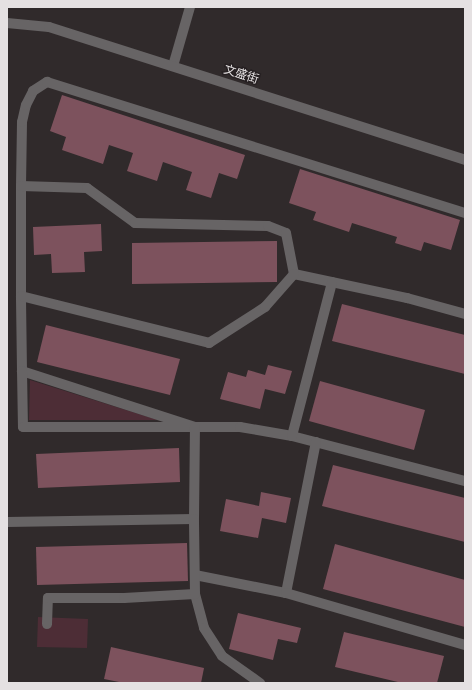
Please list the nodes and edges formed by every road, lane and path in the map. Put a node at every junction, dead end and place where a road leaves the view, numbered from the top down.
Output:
1 (190, 7) edge
2 (7, 23) edge
3 (173, 66) junction
4 (465, 160) edge
5 (21, 186) junction
6 (465, 213) edge
7 (294, 274) junction
8 (332, 282) junction
9 (21, 296) junction
10 (465, 314) edge
11 (22, 371) junction
12 (195, 427) junction
13 (292, 436) junction
14 (316, 442) junction
15 (465, 481) edge
16 (194, 519) junction
17 (7, 522) edge
18 (195, 575) junction
19 (286, 593) junction
20 (195, 594) junction
21 (47, 624) dead end
22 (465, 645) edge
23 (260, 683) edge

1 - 3 street
2 - 3 street, 文盛街
3 - 4 street, 文盛街
5 - 6 street
5 - 7 street
5 - 9 street
7 - 8 street
7 - 9 street
8 - 10 street
8 - 13 street
9 - 11 street
11 - 12 street
11 - 12 street
12 - 13 street
12 - 16 street
13 - 14 street
14 - 15 street
14 - 19 street
16 - 17 street
16 - 18 street
18 - 19 street
18 - 20 street
19 - 22 street
20 - 21 street
20 - 23 street

